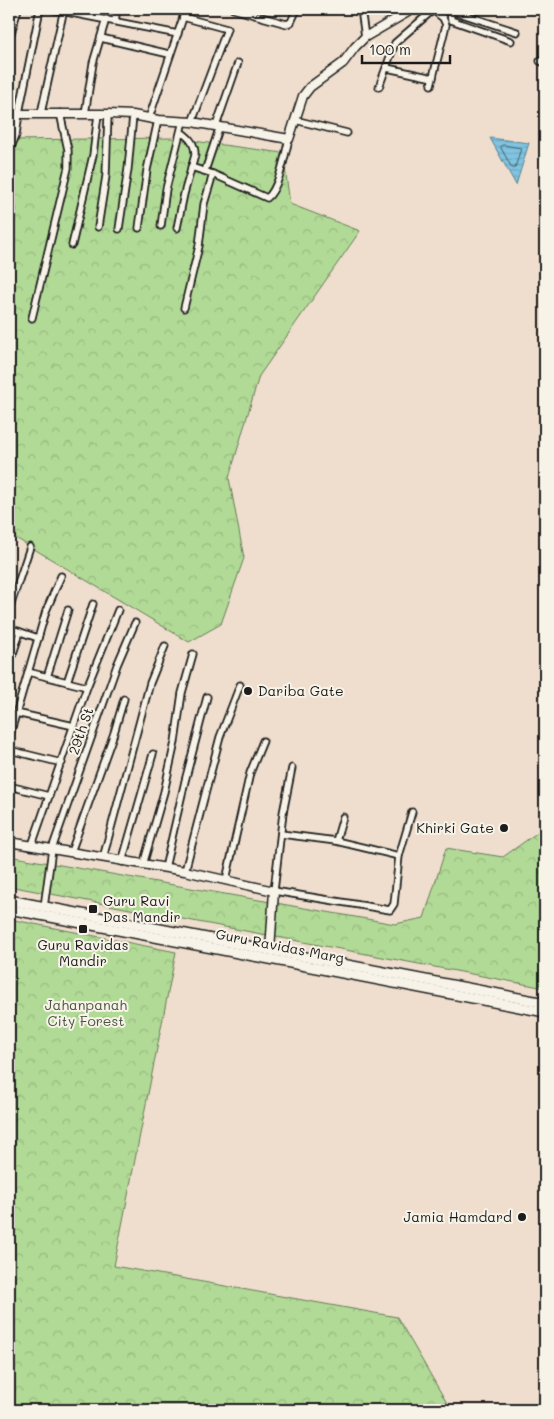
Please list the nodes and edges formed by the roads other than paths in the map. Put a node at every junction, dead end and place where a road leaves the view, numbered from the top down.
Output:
1 (18, 9) edge
2 (40, 9) edge
3 (51, 9) edge
4 (64, 9) edge
5 (98, 9) edge
6 (117, 9) edge
7 (186, 9) edge
8 (233, 9) edge
9 (297, 9) edge
10 (361, 9) edge
11 (411, 9) edge
12 (433, 9) edge
13 (449, 9) edge
14 (78, 11) edge
15 (96, 17) junction
16 (183, 18) junction
17 (106, 19) junction
18 (115, 21) junction
19 (517, 32) dead end
20 (178, 34) junction
21 (365, 37) junction
22 (101, 38) junction
23 (9, 40) edge
24 (511, 41) dead end
25 (169, 54) junction
26 (238, 63) dead end
27 (386, 68) junction
28 (433, 78) junction
29 (431, 85) dead end
30 (379, 88) dead end
31 (19, 113) junction
32 (41, 113) junction
33 (60, 113) junction
34 (9, 114) edge
35 (85, 114) junction
36 (98, 114) junction
37 (108, 114) junction
38 (133, 115) junction
39 (149, 118) junction
40 (158, 120) junction
41 (295, 120) junction
42 (183, 121) junction
43 (192, 122) junction
44 (218, 126) junction
45 (181, 132) junction
46 (347, 133) dead end
47 (289, 139) junction
48 (9, 164) edge
49 (191, 167) junction
50 (205, 171) junction
51 (213, 174) junction
52 (9, 191) edge
53 (9, 224) edge
54 (161, 226) dead end
55 (98, 227) dead end
56 (119, 228) dead end
57 (139, 228) dead end
58 (177, 228) dead end
59 (72, 245) dead end
60 (184, 308) dead end
61 (32, 318) dead end
62 (30, 547) dead end
63 (61, 576) dead end
64 (12, 590) edge
65 (93, 604) dead end
66 (9, 610) edge
67 (68, 610) dead end
68 (118, 610) dead end
69 (135, 623) dead end
70 (9, 628) edge
71 (20, 632) junction
72 (38, 638) junction
73 (165, 646) dead end
74 (193, 654) dead end
75 (9, 666) edge
76 (28, 672) junction
77 (47, 677) junction
78 (67, 682) junction
79 (240, 686) dead end
80 (88, 687) junction
81 (207, 697) dead end
82 (124, 699) dead end
83 (16, 713) junction
84 (74, 726) junction
85 (9, 738) edge
86 (263, 741) dead end
87 (9, 750) edge
88 (153, 754) dead end
89 (62, 763) junction
90 (292, 768) dead end
91 (9, 786) edge
92 (49, 796) junction
93 (412, 812) dead end
94 (343, 817) dead end
95 (281, 834) junction
96 (336, 841) junction
97 (9, 842) edge
98 (32, 845) junction
99 (52, 849) junction
100 (71, 852) junction
101 (399, 856) junction
102 (103, 858) junction
103 (122, 862) junction
104 (143, 865) junction
105 (165, 868) junction
106 (185, 871) junction
107 (226, 880) junction
108 (274, 891) junction
109 (9, 900) edge
110 (44, 907) junction
111 (9, 909) edge
112 (270, 950) junction
113 (545, 1003) edge
114 (545, 1012) edge

1 - 23 street
2 - 31 street
3 - 4 street
4 - 14 street
4 - 32 street
5 - 15 street
6 - 18 street
7 - 16 street
8 - 9 street
10 - 21 street
11 - 21 street
12 - 27 street
12 - 28 street
13 - 19 street
13 - 24 street
14 - 15 street
15 - 17 street
16 - 20 street
16 - 43 street
17 - 18 street
17 - 22 street
18 - 20 street
20 - 25 street
21 - 41 street
22 - 25 street
22 - 35 street
25 - 39 street
26 - 44 street
27 - 28 street
27 - 30 street
28 - 29 street
31 - 32 street
31 - 34 street
31 - 48 street
32 - 33 street
33 - 35 street
33 - 61 street
35 - 36 street
36 - 37 street
36 - 59 street
37 - 38 street
37 - 55 street
38 - 39 street
38 - 56 street
39 - 40 street
40 - 42 street
40 - 57 street
41 - 46 street
41 - 47 street
42 - 43 street
42 - 45 street
43 - 44 street
44 - 47 street
44 - 50 street
45 - 49 street
45 - 54 street
47 - 51 street
49 - 50 street
49 - 58 street
50 - 51 street
51 - 60 street
52 - 53 street
62 - 64 street
63 - 72 street
64 - 66 street
65 - 78 street
67 - 77 street
68 - 80 street
69 - 99 street, 29th St
70 - 71 street
71 - 72 street
71 - 75 street
72 - 76 street
73 - 102 street
74 - 104 street
76 - 77 street
76 - 83 street
77 - 78 street
78 - 80 street
79 - 106 street
80 - 84 street
81 - 105 street
82 - 100 street
83 - 84 street
83 - 85 street
84 - 89 street
86 - 107 street
87 - 89 street
88 - 103 street
89 - 92 street
90 - 95 street
91 - 92 street
92 - 98 street
93 - 101 street
94 - 96 street
95 - 96 street
95 - 108 street
96 - 101 street
97 - 98 street
98 - 99 street
99 - 100 street
99 - 110 street, 29th St
100 - 102 street
101 - 108 street
102 - 103 street
103 - 104 street
104 - 105 street
105 - 106 street
106 - 107 street
107 - 108 street
108 - 112 street
109 - 110 main road, Guru Ravidas Marg
110 - 112 main road, Guru Ravidas Marg
111 - 114 main road, Guru Ravidas Marg
112 - 113 main road, Guru Ravidas Marg

